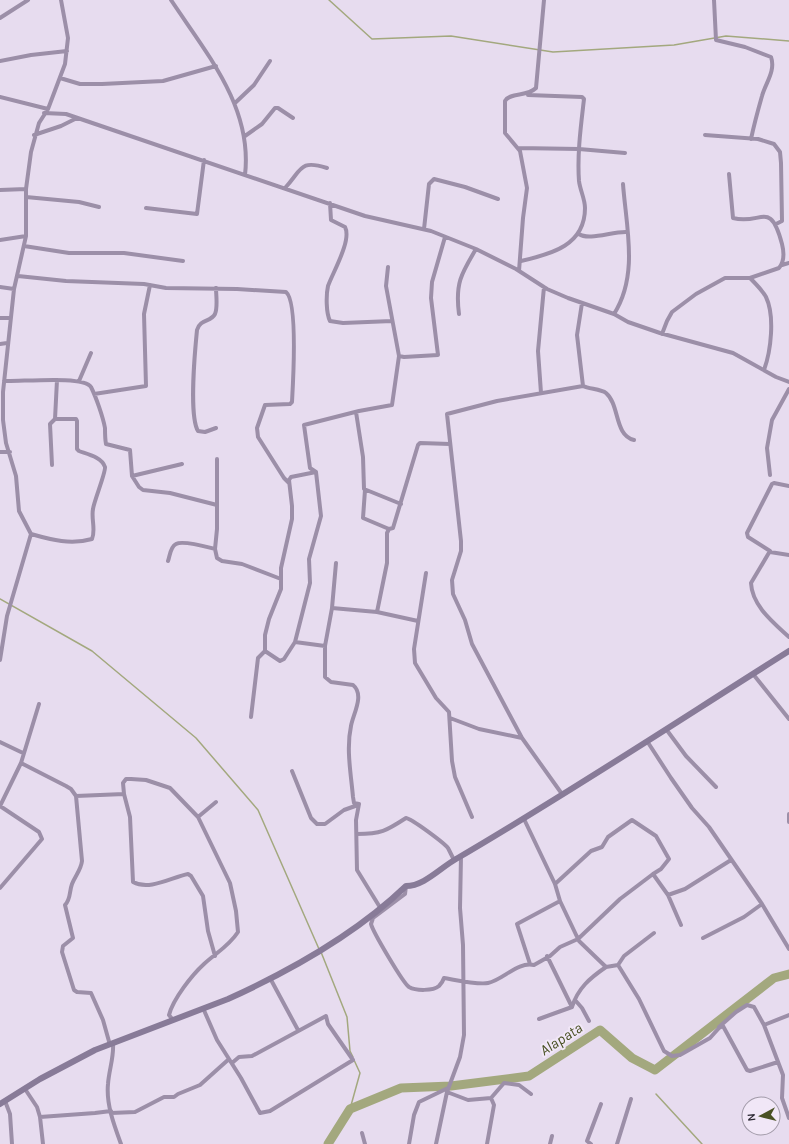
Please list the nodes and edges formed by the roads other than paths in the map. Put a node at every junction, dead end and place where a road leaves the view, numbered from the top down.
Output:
1 (28, 0) edge
2 (61, 0) edge
3 (171, 0) edge
4 (544, 0) edge
5 (714, 0) edge
6 (0, 18) edge
7 (67, 51) junction
8 (270, 61) dead end
9 (0, 62) edge
10 (216, 66) junction
11 (60, 78) junction
12 (525, 94) junction
13 (0, 97) edge
14 (235, 104) junction
15 (48, 109) junction
16 (44, 113) junction
17 (76, 118) junction
18 (293, 118) dead end
19 (34, 135) junction
20 (245, 136) junction
21 (705, 136) dead end
22 (751, 139) junction
23 (518, 148) junction
24 (579, 149) junction
25 (625, 153) dead end
26 (204, 160) junction
27 (327, 168) dead end
28 (245, 174) junction
29 (728, 174) dead end
30 (623, 184) dead end
31 (285, 188) junction
32 (26, 189) junction
33 (0, 190) edge
34 (26, 197) junction
35 (498, 199) dead end
36 (330, 203) junction
37 (99, 207) dead end
38 (146, 208) dead end
39 (776, 224) junction
40 (424, 229) junction
41 (627, 232) junction
42 (579, 234) junction
43 (26, 236) junction
44 (445, 237) junction
45 (0, 240) edge
46 (24, 246) junction
47 (476, 249) junction
48 (183, 261) dead end
49 (521, 261) junction
50 (789, 263) edge
51 (782, 265) junction
52 (388, 267) dead end
53 (519, 271) junction
54 (18, 276) junction
55 (750, 278) junction
56 (150, 285) junction
57 (0, 287) edge
58 (544, 287) junction
59 (216, 288) junction
60 (14, 289) junction
61 (582, 303) junction
62 (459, 314) dead end
63 (614, 314) junction
64 (0, 318) edge
65 (9, 318) junction
66 (392, 321) junction
67 (662, 334) junction
68 (0, 344) edge
69 (7, 344) junction
70 (91, 353) dead end
71 (399, 356) junction
72 (764, 370) junction
73 (57, 380) junction
74 (79, 380) junction
75 (4, 381) junction
76 (789, 382) edge
77 (583, 386) junction
78 (789, 389) edge
79 (541, 393) junction
80 (94, 394) junction
81 (356, 412) junction
82 (55, 419) junction
83 (216, 428) dead end
84 (634, 440) dead end
85 (450, 444) junction
86 (0, 452) edge
87 (10, 452) junction
88 (217, 459) dead end
89 (182, 464) dead end
90 (52, 465) dead end
91 (316, 472) junction
92 (770, 475) dead end
93 (132, 476) junction
94 (288, 483) junction
95 (789, 486) edge
96 (365, 490) junction
97 (401, 504) junction
98 (217, 506) junction
99 (390, 529) junction
100 (31, 534) junction
101 (215, 549) junction
102 (770, 551) junction
103 (789, 555) edge
104 (168, 561) dead end
105 (336, 563) dead end
106 (426, 573) dead end
107 (281, 579) junction
108 (332, 608) junction
109 (377, 612) junction
110 (418, 622) junction
111 (789, 637) edge
112 (2, 639) edge
113 (295, 642) junction
114 (325, 646) junction
115 (265, 651) junction
116 (789, 651) edge
117 (0, 660) edge
118 (752, 674) junction
119 (39, 704) dead end
120 (250, 717) dead end
121 (450, 718) junction
122 (789, 719) edge
123 (666, 729) junction
124 (522, 738) junction
125 (647, 741) junction
126 (0, 742) edge
127 (22, 753) junction
128 (21, 763) junction
129 (292, 771) dead end
130 (716, 787) dead end
131 (124, 794) junction
132 (562, 794) junction
133 (76, 796) junction
134 (216, 802) dead end
135 (359, 804) junction
136 (0, 806) edge
137 (789, 814) edge
138 (198, 817) junction
139 (472, 817) dead end
140 (524, 819) junction
141 (789, 822) edge
142 (357, 834) junction
143 (461, 856) junction
144 (454, 860) junction
145 (731, 860) junction
146 (653, 874) junction
147 (555, 884) junction
148 (406, 886) junction
149 (0, 888) edge
150 (668, 895) junction
151 (560, 901) junction
152 (762, 904) junction
153 (382, 909) junction
154 (681, 925) dead end
155 (654, 933) dead end
156 (703, 938) dead end
157 (578, 939) junction
158 (789, 949) edge
159 (215, 956) junction
160 (547, 956) junction
161 (530, 964) junction
162 (618, 965) junction
163 (606, 967) junction
164 (270, 978) junction
165 (464, 980) junction
166 (574, 1000) junction
167 (572, 1007) junction
168 (203, 1008) junction
169 (789, 1015) edge
170 (539, 1019) dead end
171 (173, 1020) junction
172 (589, 1021) dead end
173 (764, 1025) junction
174 (719, 1028) junction
175 (298, 1030) junction
176 (112, 1044) junction
177 (230, 1061) junction
178 (778, 1062) junction
179 (25, 1089) junction
180 (447, 1090) junction
181 (531, 1094) dead end
182 (492, 1098) junction
183 (631, 1099) dead end
184 (2, 1103) edge
185 (600, 1104) dead end
186 (111, 1112) junction
187 (40, 1117) junction
188 (789, 1118) edge
189 (362, 1133) dead end
190 (552, 1136) dead end
191 (12, 1144) edge
192 (43, 1144) edge
193 (121, 1144) edge
194 (365, 1144) edge
195 (409, 1144) edge
196 (436, 1144) edge
197 (487, 1144) edge
198 (550, 1144) edge
199 (591, 1144) edge
200 (617, 1144) edge

1 - 6 street
2 - 7 street
3 - 10 street
4 - 12 street
5 - 22 street
7 - 9 street
7 - 11 street
8 - 14 street
10 - 11 street
10 - 14 street
11 - 15 street
12 - 23 street
12 - 24 street
13 - 15 street
14 - 20 street
15 - 16 street
16 - 17 street
16 - 19 street
17 - 19 street
17 - 26 street
18 - 20 street
19 - 32 street
20 - 28 street
21 - 22 street
22 - 39 street
23 - 24 street
23 - 49 street
24 - 25 street
24 - 42 street
26 - 28 street
26 - 38 street
27 - 31 street
28 - 31 street
29 - 39 street
30 - 41 street
31 - 36 street
32 - 33 street
32 - 34 street
34 - 37 street
34 - 43 street
35 - 40 street
36 - 40 street
36 - 66 street
39 - 51 street
40 - 44 street
41 - 42 street
41 - 63 street
42 - 49 street
43 - 45 street
43 - 46 street
44 - 47 street
44 - 71 street
46 - 48 street
46 - 54 street
47 - 53 street
47 - 62 street
49 - 53 street
50 - 51 street
51 - 55 street
52 - 66 street
53 - 58 street
54 - 56 street
54 - 60 street
55 - 67 street
55 - 72 street
56 - 59 street
56 - 80 street
57 - 60 street
58 - 61 street
58 - 79 street
59 - 83 street
59 - 94 street
60 - 65 street
61 - 63 street
61 - 77 street
63 - 67 street
64 - 65 street
65 - 69 street
66 - 71 street
67 - 72 street
68 - 69 street
69 - 75 street
70 - 74 street
71 - 81 street
72 - 76 street
73 - 74 street
73 - 75 street
73 - 82 street
74 - 80 street
75 - 87 street
77 - 79 street
77 - 84 street
78 - 92 street
79 - 85 street
80 - 93 street
81 - 91 street
81 - 96 street
82 - 90 street
82 - 100 street
85 - 97 street
85 - 124 street
86 - 87 street
87 - 100 street
88 - 98 street
89 - 93 street
91 - 94 street
91 - 113 street
93 - 98 street
94 - 107 street
95 - 102 street
96 - 97 street
96 - 99 street
97 - 99 street
98 - 101 street
99 - 109 street
100 - 112 street
101 - 104 street
101 - 107 street
102 - 103 street
102 - 111 street
105 - 108 street
106 - 110 street
107 - 115 street
108 - 109 street
108 - 114 street
109 - 110 street
110 - 121 street
112 - 117 street
113 - 114 street
113 - 115 street
114 - 135 street
115 - 120 street
116 - 118 main road
118 - 122 street
118 - 123 main road
119 - 127 street
121 - 124 street
121 - 139 street
123 - 125 main road
123 - 130 street
124 - 132 street
125 - 132 main road
125 - 145 street
126 - 127 street
127 - 128 street
128 - 133 street
128 - 136 street
129 - 135 street
131 - 133 street
131 - 138 street
131 - 159 street
132 - 140 main road
133 - 176 street
134 - 138 street
135 - 142 street
136 - 149 street
137 - 141 street
138 - 159 street
140 - 143 main road
140 - 147 street
142 - 144 street
142 - 153 street
143 - 144 main road
143 - 165 street
144 - 148 main road
145 - 150 street
145 - 152 street
146 - 147 street
146 - 150 street
146 - 157 street
147 - 151 street
148 - 153 main road
148 - 165 street
150 - 154 street
151 - 157 street
151 - 161 street
152 - 156 street
152 - 158 street
153 - 164 main road
155 - 162 street
157 - 160 street
157 - 163 street
159 - 171 street
160 - 161 street
160 - 167 street
161 - 165 street
162 - 163 street
162 - 174 street
163 - 166 street
164 - 168 main road
164 - 175 street
165 - 180 street
166 - 167 street
166 - 172 street
167 - 170 street
168 - 171 main road
168 - 177 street
169 - 173 street
171 - 176 main road
173 - 174 street
173 - 178 street
174 - 178 street
175 - 177 street
175 - 177 street
176 - 179 main road
176 - 186 street
177 - 186 street
178 - 188 street
179 - 184 main road
179 - 187 street
180 - 182 street
180 - 195 street
180 - 196 street
181 - 182 street
182 - 197 street
183 - 200 street
184 - 191 street
185 - 199 street
186 - 187 street
186 - 193 street
187 - 192 street
189 - 194 street
190 - 198 street

